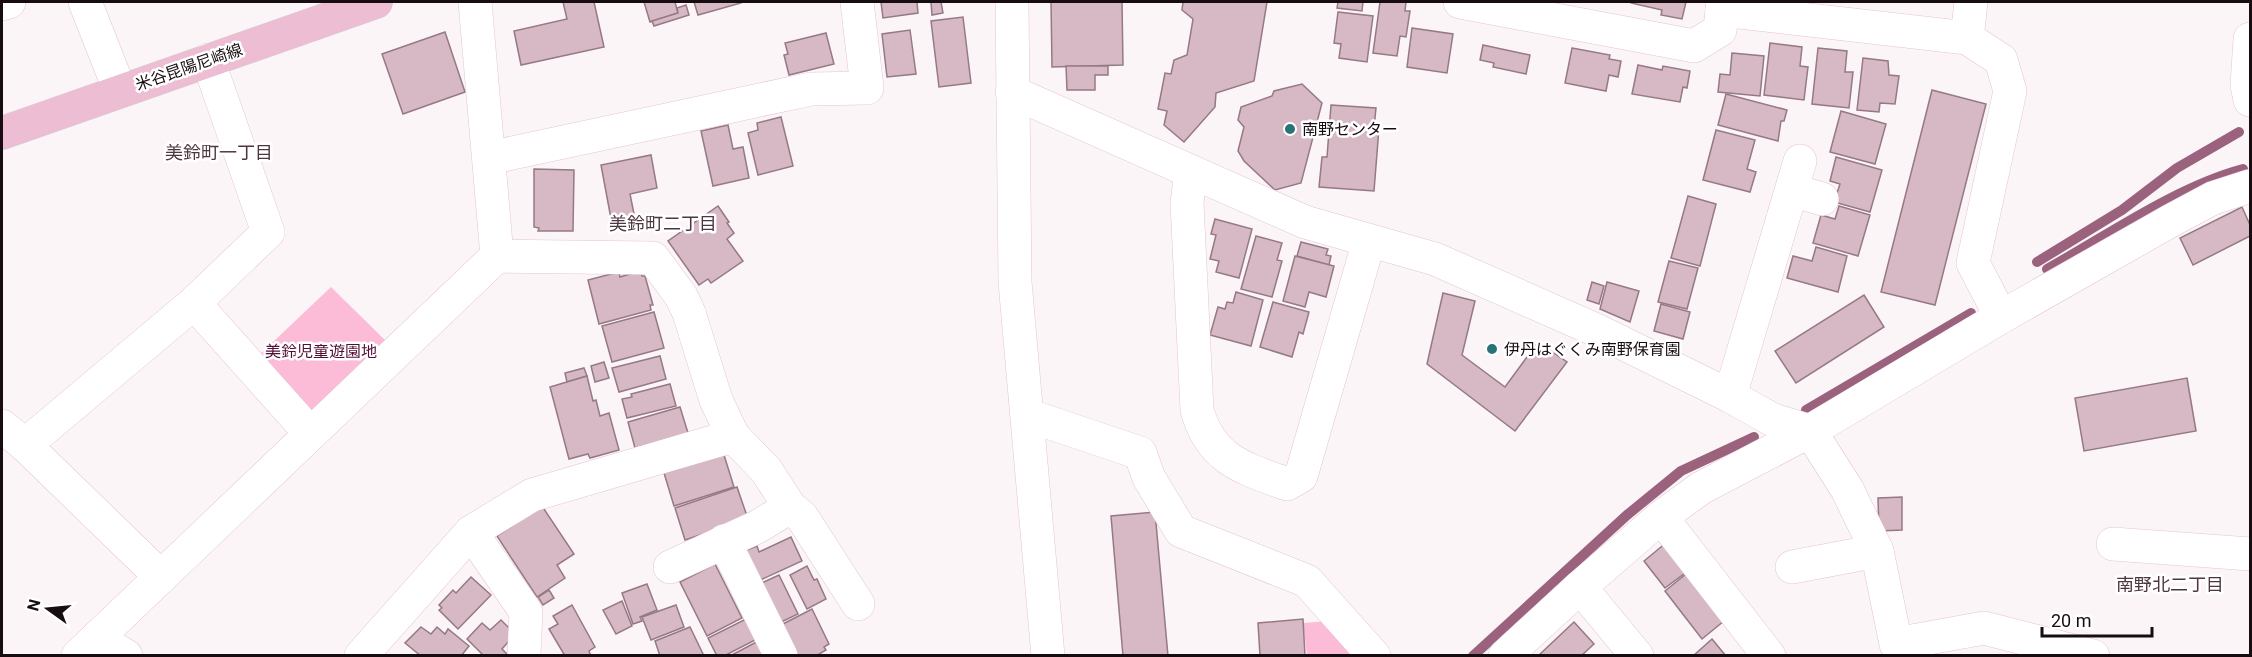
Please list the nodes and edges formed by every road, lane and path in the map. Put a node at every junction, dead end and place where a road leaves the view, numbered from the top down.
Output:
1 (9, 2) edge
2 (85, 2) edge
3 (376, 2) edge
4 (475, 2) edge
5 (857, 2) edge
6 (1012, 2) edge
7 (1460, 2) edge
8 (1971, 2) edge
9 (2, 4) edge
10 (1722, 6) edge
11 (1967, 39) junction
12 (2250, 39) edge
13 (208, 60) junction
14 (120, 92) junction
15 (1012, 92) junction
16 (2250, 100) edge
17 (2, 133) edge
18 (489, 158) junction
19 (1191, 172) junction
20 (1805, 183) dead end
21 (2250, 186) edge
22 (1369, 241) junction
23 (497, 256) junction
24 (194, 303) junction
25 (2001, 316) junction
26 (1730, 396) junction
27 (1027, 415) junction
28 (1810, 431) junction
29 (310, 434) junction
30 (13, 436) edge
31 (733, 436) junction
32 (790, 507) junction
33 (1661, 518) junction
34 (471, 532) junction
35 (724, 541) junction
36 (1877, 551) junction
37 (2250, 554) edge
38 (2132, 555) dead end
39 (670, 567) dead end
40 (1792, 567) dead end
41 (161, 576) junction
42 (1580, 587) junction
43 (858, 604) dead end
44 (88, 647) edge
45 (524, 654) edge
46 (126, 656) edge
47 (361, 656) edge
48 (781, 656) edge
49 (1048, 656) edge
50 (1374, 656) edge
51 (1505, 656) edge
52 (1636, 656) edge
53 (1769, 656) edge
54 (2093, 656) edge

1 - 9 street
2 - 14 street
3 - 13 main road, 米谷昆陽尼崎線
4 - 18 street
5 - 18 street
6 - 15 street
7 - 10 street
8 - 11 street
10 - 11 street
11 - 25 street
12 - 16 street
13 - 14 main road, 米谷昆陽尼崎線
13 - 24 street
14 - 17 main road, 米谷昆陽尼崎線
15 - 19 street
15 - 27 street
18 - 23 street
19 - 22 street
19 - 22 street
20 - 26 street
21 - 25 street
22 - 26 street
23 - 29 street
23 - 31 street
24 - 29 street
24 - 30 street
25 - 28 street
26 - 28 street
27 - 49 street
27 - 50 street
28 - 33 street
28 - 36 street
29 - 41 street
30 - 41 street
31 - 32 street
31 - 34 street
32 - 35 street
32 - 43 street
33 - 42 street
33 - 53 street
34 - 45 street
34 - 47 street
35 - 39 street
35 - 48 street
36 - 40 street
36 - 54 street
37 - 38 street
41 - 44 street
42 - 51 street
42 - 52 street
44 - 46 street

